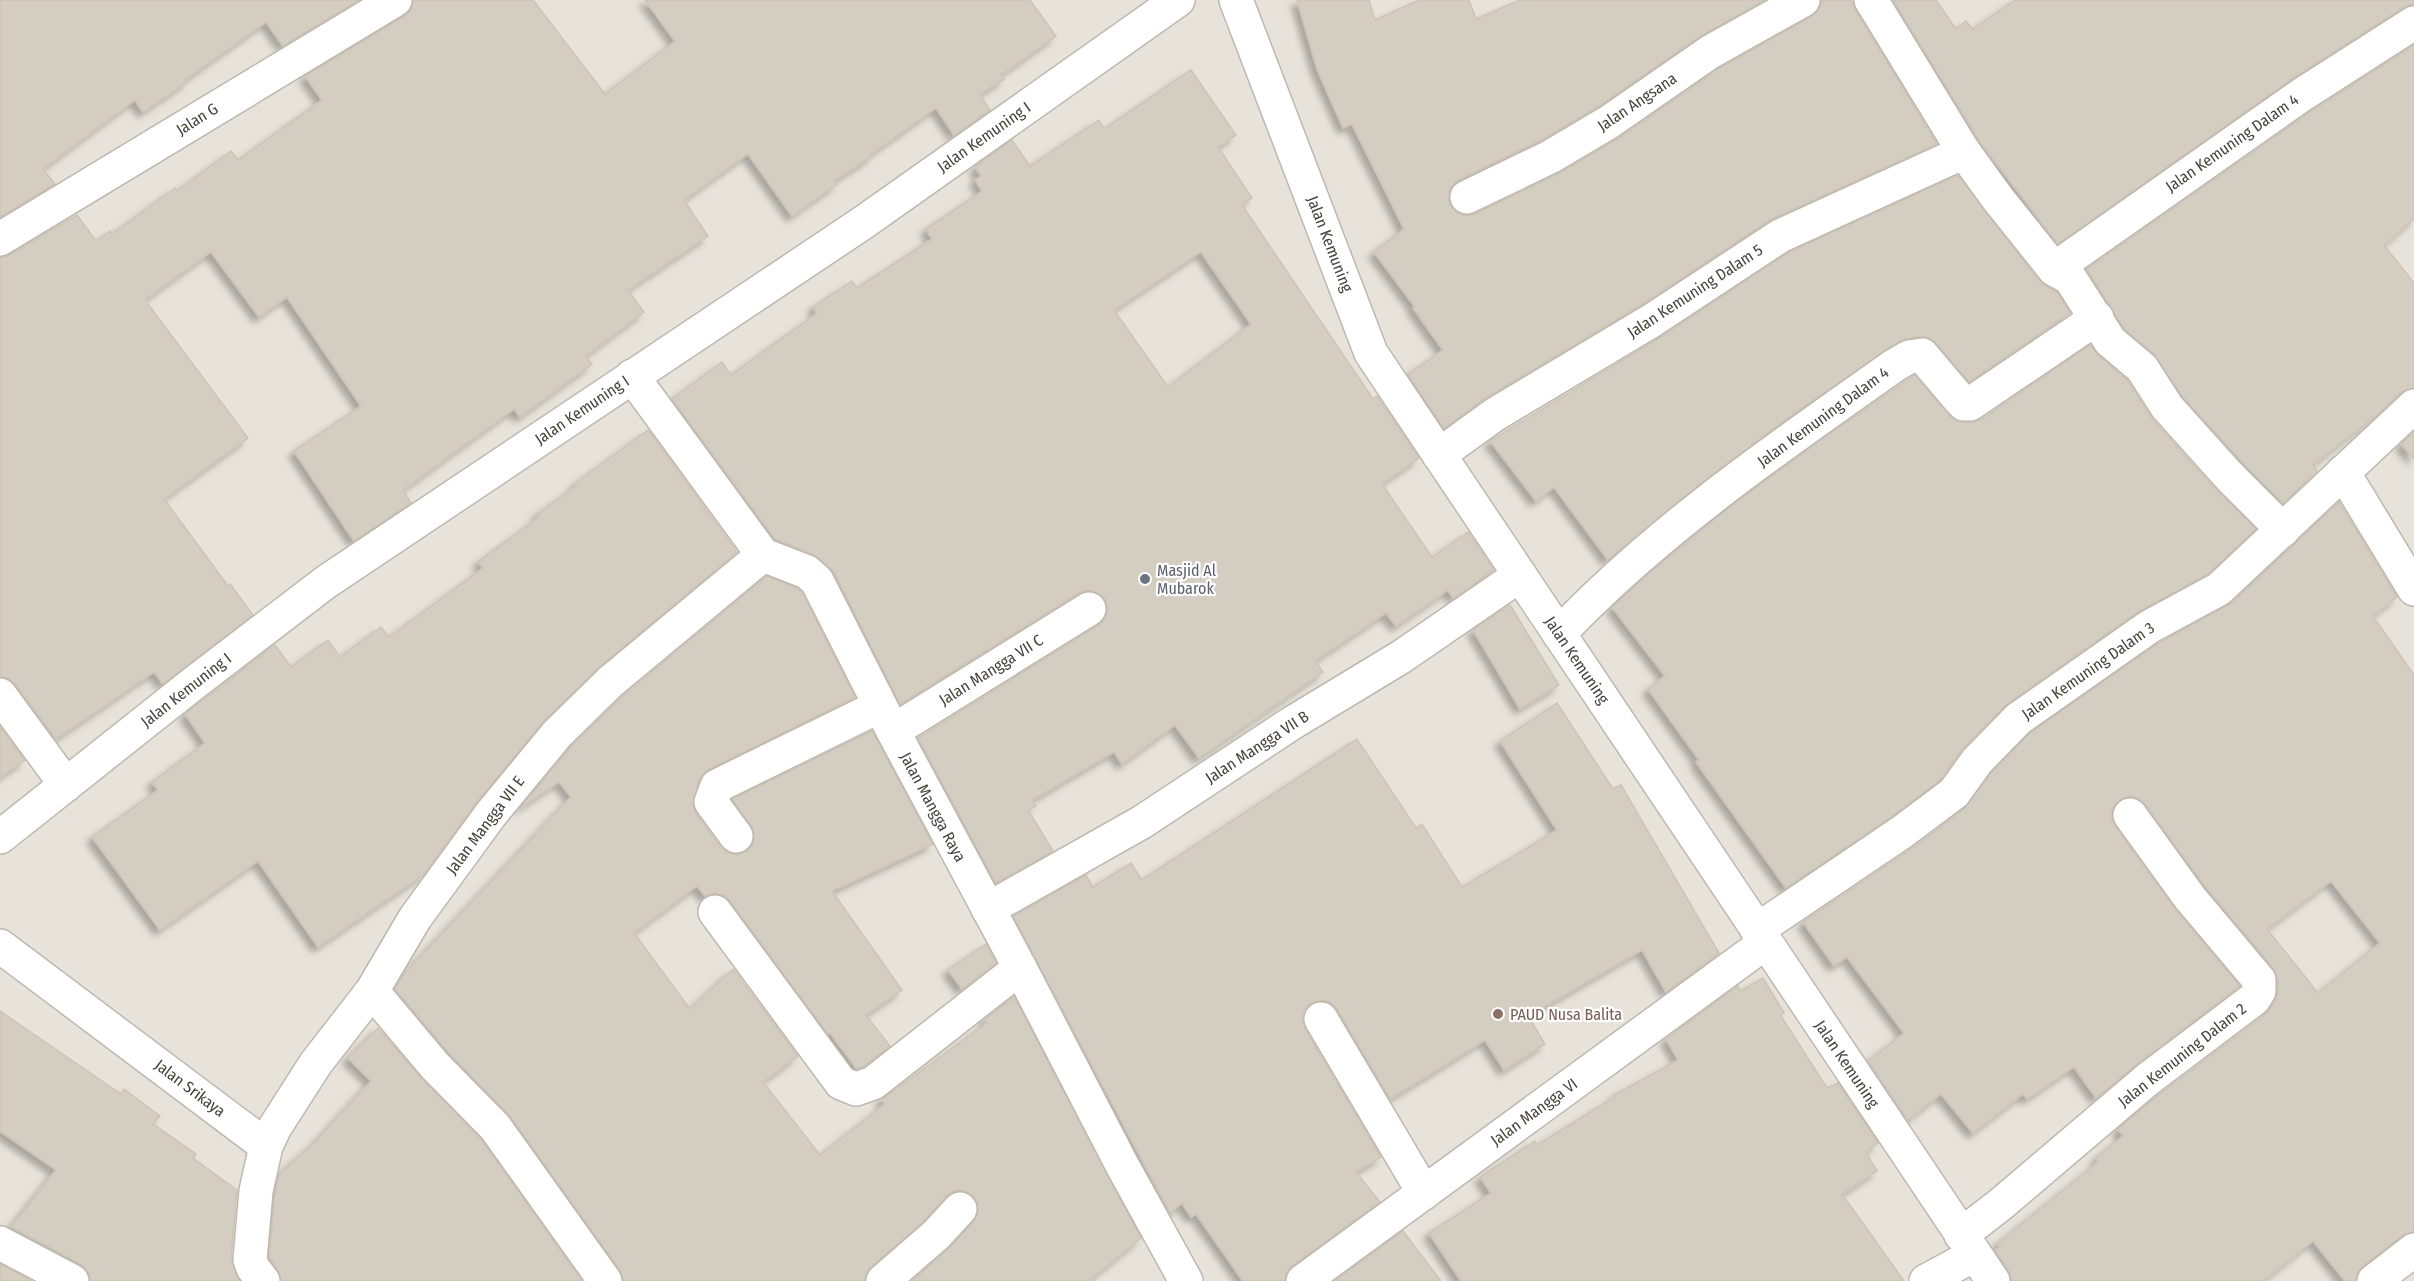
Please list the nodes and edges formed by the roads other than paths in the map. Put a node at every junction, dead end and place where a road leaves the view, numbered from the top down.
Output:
1 (394, 0) edge
2 (1178, 0) edge
3 (1236, 0) edge
4 (1803, 0) edge
5 (1871, 0) edge
6 (2414, 23) edge
7 (1964, 152) junction
8 (1467, 197) dead end
9 (0, 239) edge
10 (2054, 269) junction
11 (2097, 318) junction
12 (632, 376) junction
13 (2414, 406) edge
14 (1439, 455) junction
15 (2343, 472) junction
16 (2283, 530) junction
17 (763, 555) junction
18 (1520, 575) junction
19 (2414, 589) edge
20 (1089, 609) dead end
21 (1559, 634) junction
22 (0, 695) edge
23 (886, 719) junction
24 (66, 785) junction
25 (2130, 815) dead end
26 (736, 836) dead end
27 (0, 837) edge
28 (988, 909) junction
29 (715, 912) dead end
30 (1761, 937) junction
31 (0, 946) edge
32 (1020, 968) junction
33 (372, 991) junction
34 (1321, 1019) dead end
35 (266, 1146) junction
36 (1424, 1193) junction
37 (960, 1209) dead end
38 (0, 1243) edge
39 (1967, 1245) junction
40 (2414, 1250) edge
41 (253, 1277) edge
42 (888, 1279) edge
43 (1184, 1280) edge
44 (72, 1281) edge
45 (604, 1281) edge
46 (1303, 1281) edge
47 (1926, 1281) edge
48 (1993, 1281) edge
49 (2374, 1281) edge

1 - 9 street, Jalan G
2 - 12 street, Jalan Kemuning I
3 - 14 street, Jalan Kemuning
4 - 8 street, Jalan Angsana
5 - 7 street
6 - 10 street, Jalan Kemuning Dalam 4
7 - 10 street
7 - 14 street, Jalan Kemuning Dalam 5
10 - 11 street
11 - 16 street
11 - 21 street, Jalan Kemuning Dalam 4
12 - 17 street
12 - 24 street, Jalan Kemuning I
13 - 15 street, Jalan Kemuning Dalam 3
14 - 18 street, Jalan Kemuning
15 - 16 street, Jalan Kemuning Dalam 3
15 - 19 street
16 - 30 street, Jalan Kemuning Dalam 3
17 - 23 street, Jalan Mangga Raya
17 - 33 street, Jalan Mangga VII E
18 - 21 street, Jalan Kemuning
18 - 28 street, Jalan Mangga VII B
20 - 23 street, Jalan Mangga VII C
21 - 30 street, Jalan Kemuning
22 - 24 street
23 - 26 street, Jalan Mangga VII C
23 - 28 street, Jalan Mangga Raya
24 - 27 street, Jalan Kemuning I
25 - 39 street, Jalan Kemuning Dalam 2
28 - 32 street, Jalan Mangga Raya
29 - 32 street
30 - 36 street, Jalan Mangga VI
30 - 39 street, Jalan Kemuning
31 - 35 street, Jalan Srikaya
32 - 43 street, Jalan Mangga Raya
33 - 35 street, Jalan Mangga VII E
33 - 45 street
34 - 36 street
35 - 41 street
36 - 46 street, Jalan Mangga VI
37 - 42 street
38 - 44 street
39 - 47 street
39 - 48 street, Jalan Kemuning
40 - 49 street

